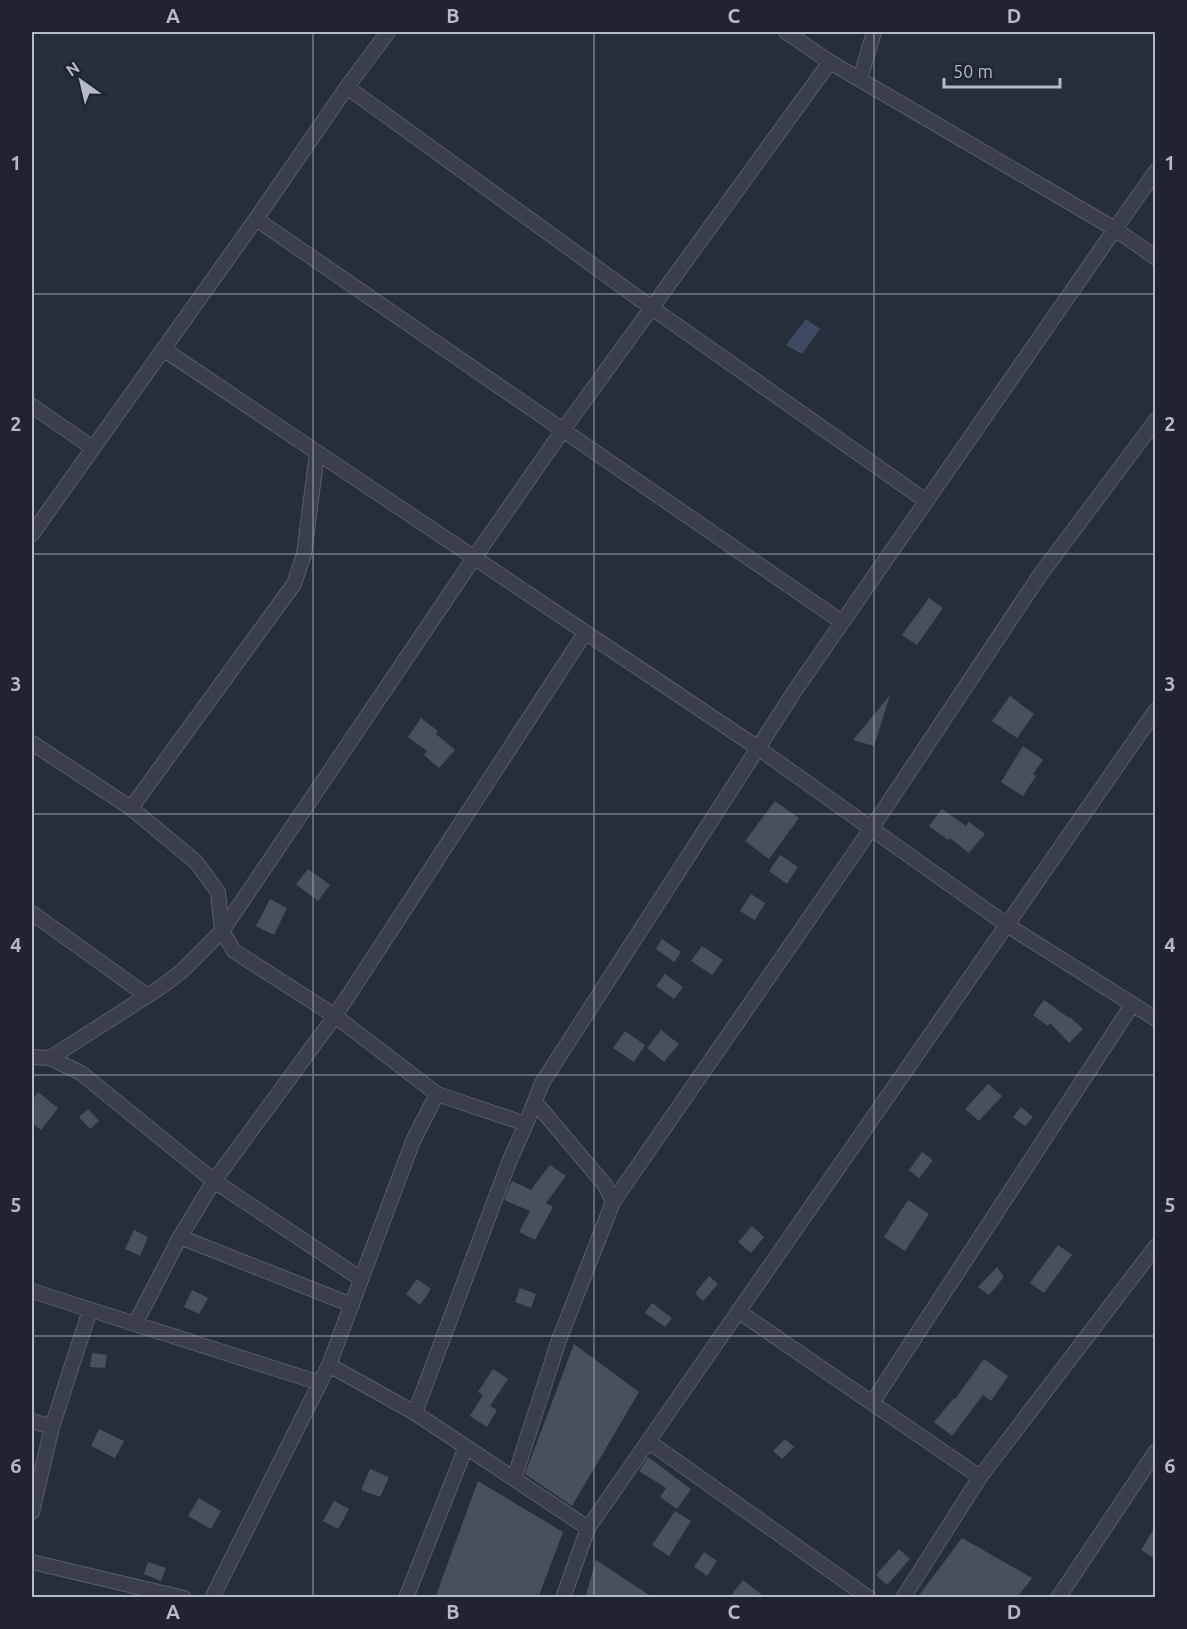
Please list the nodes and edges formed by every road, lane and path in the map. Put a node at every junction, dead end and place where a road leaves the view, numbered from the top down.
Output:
1 (388, 32) edge
2 (786, 32) edge
3 (874, 32) edge
4 (830, 62) junction
5 (860, 79) junction
6 (347, 87) junction
7 (1155, 171) edge
8 (256, 219) junction
9 (1115, 229) junction
10 (1155, 258) edge
11 (652, 308) junction
12 (163, 349) junction
13 (32, 406) edge
14 (1155, 420) edge
15 (563, 430) junction
16 (93, 448) junction
17 (317, 453) junction
18 (926, 501) junction
19 (32, 534) edge
20 (474, 558) junction
21 (842, 621) junction
22 (585, 633) junction
23 (1155, 710) edge
24 (32, 743) edge
25 (758, 748) junction
26 (130, 808) junction
27 (871, 829) junction
28 (32, 913) edge
29 (1007, 925) junction
30 (222, 931) junction
31 (146, 995) junction
32 (1132, 1005) junction
33 (335, 1016) junction
34 (1155, 1019) edge
35 (32, 1057) edge
36 (50, 1058) junction
37 (437, 1094) junction
38 (535, 1102) junction
39 (526, 1124) junction
40 (214, 1181) junction
41 (613, 1202) junction
42 (180, 1237) junction
43 (1155, 1246) edge
44 (361, 1279) junction
45 (32, 1291) edge
46 (352, 1305) junction
47 (90, 1310) junction
48 (738, 1311) junction
49 (135, 1324) junction
50 (329, 1365) junction
51 (320, 1383) junction
52 (872, 1403) junction
53 (415, 1413) junction
54 (32, 1421) edge
55 (52, 1427) junction
56 (648, 1441) junction
57 (466, 1447) junction
58 (1155, 1451) edge
59 (980, 1478) junction
60 (514, 1479) junction
61 (32, 1512) edge
62 (588, 1528) junction
63 (32, 1562) edge
64 (184, 1598) edge
65 (212, 1598) edge
66 (406, 1598) edge
67 (563, 1598) edge
68 (869, 1598) edge
69 (903, 1598) edge
70 (1059, 1598) edge

1 - 6 street
2 - 4 street
3 - 5 street
4 - 5 street
4 - 11 street
5 - 9 street
6 - 8 street
6 - 11 street
7 - 9 street
8 - 12 street
8 - 15 street
9 - 10 street
9 - 18 street
11 - 15 street
11 - 18 street
12 - 16 street
12 - 17 street
13 - 16 street
14 - 27 street
15 - 20 street
15 - 21 street
16 - 19 street
17 - 20 street
17 - 26 street
18 - 21 street
20 - 22 street
20 - 30 street
21 - 25 street
22 - 25 street
22 - 33 street
23 - 29 street
24 - 26 street
25 - 27 street
25 - 38 street
26 - 30 street
27 - 29 street
27 - 41 street
28 - 31 street
29 - 32 street
29 - 48 street
30 - 31 street
30 - 33 street
31 - 36 street
32 - 34 street
32 - 52 street
33 - 37 street
33 - 40 street
35 - 36 street
36 - 40 street
37 - 39 street
37 - 44 street
38 - 39 street
38 - 41 street
39 - 53 street
40 - 42 street
40 - 44 street
41 - 60 street
42 - 46 street
42 - 49 street
43 - 59 street
44 - 46 street
45 - 47 street
46 - 50 street
47 - 49 street
47 - 55 street
48 - 52 street
48 - 56 street
49 - 51 street
50 - 51 street
50 - 53 street
51 - 65 street
52 - 59 street
53 - 57 street
54 - 55 street
55 - 61 street
56 - 62 street
56 - 68 street
57 - 60 street
57 - 66 street
58 - 70 street
59 - 69 street
60 - 62 street
62 - 67 street
63 - 64 street

